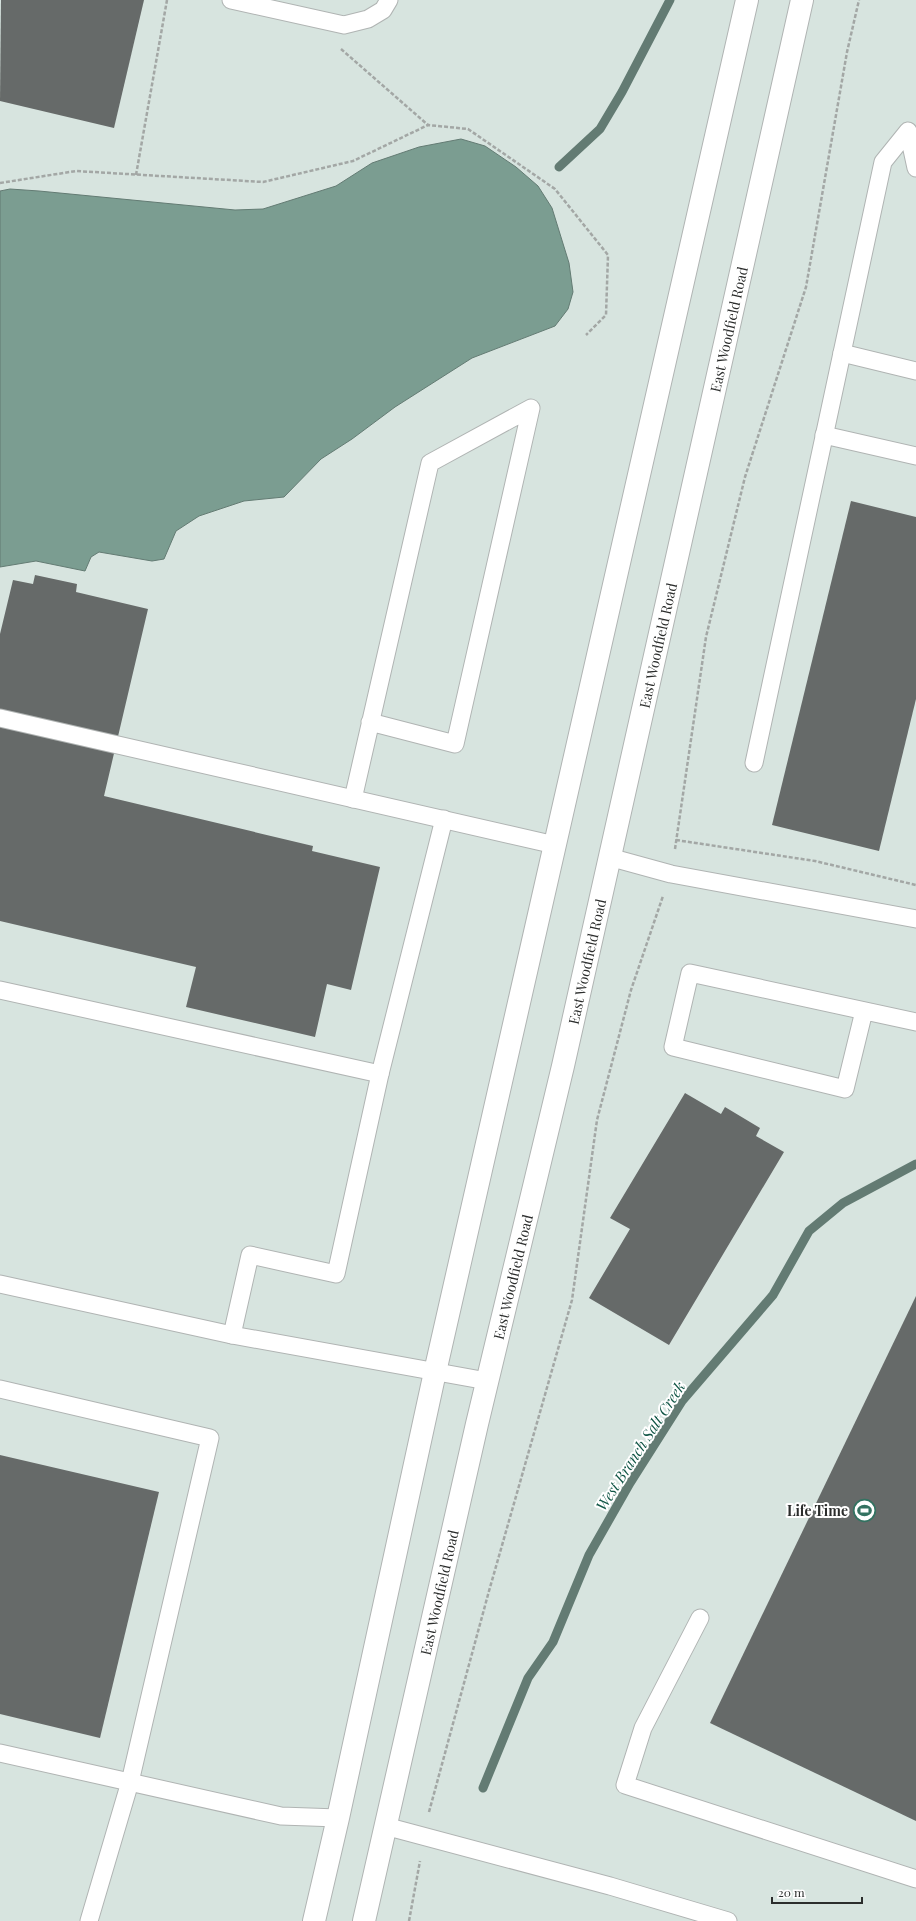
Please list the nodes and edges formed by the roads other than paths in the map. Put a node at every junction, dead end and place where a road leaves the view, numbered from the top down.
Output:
1 (231, 0) edge
2 (389, 0) edge
3 (747, 0) edge
4 (802, 0) edge
5 (912, 131) edge
6 (916, 168) edge
7 (842, 353) junction
8 (916, 372) edge
9 (824, 435) junction
10 (916, 456) edge
11 (0, 718) edge
12 (370, 722) junction
13 (754, 763) dead end
14 (353, 799) junction
15 (444, 819) junction
16 (555, 844) junction
17 (609, 857) junction
18 (916, 919) edge
19 (0, 990) edge
20 (864, 1011) junction
21 (916, 1022) edge
22 (380, 1074) junction
23 (0, 1284) edge
24 (232, 1335) junction
25 (434, 1372) junction
26 (487, 1381) junction
27 (0, 1389) edge
28 (700, 1618) dead end
29 (0, 1753) edge
30 (130, 1782) junction
31 (338, 1818) junction
32 (385, 1826) junction
33 (916, 1879) edge
34 (89, 1921) edge
35 (314, 1921) edge
36 (364, 1921) edge
37 (728, 1921) edge

1 - 2 lane
3 - 16 street
4 - 17 street, East Woodfield Road
5 - 6 lane
5 - 7 lane
7 - 8 lane
7 - 9 lane
9 - 10 lane
9 - 13 lane
11 - 14 lane
12 - 12 lane
12 - 14 lane
14 - 15 lane
15 - 16 lane
15 - 22 lane
16 - 25 street
17 - 18 lane
17 - 26 street, East Woodfield Road
19 - 22 lane
20 - 20 lane
20 - 21 lane
22 - 24 lane
23 - 24 lane
24 - 25 lane
25 - 26 lane
25 - 31 street
26 - 32 street, East Woodfield Road
27 - 30 lane
28 - 33 lane
29 - 30 lane
30 - 31 lane
30 - 34 lane
31 - 35 street
32 - 36 street, East Woodfield Road
32 - 37 lane

